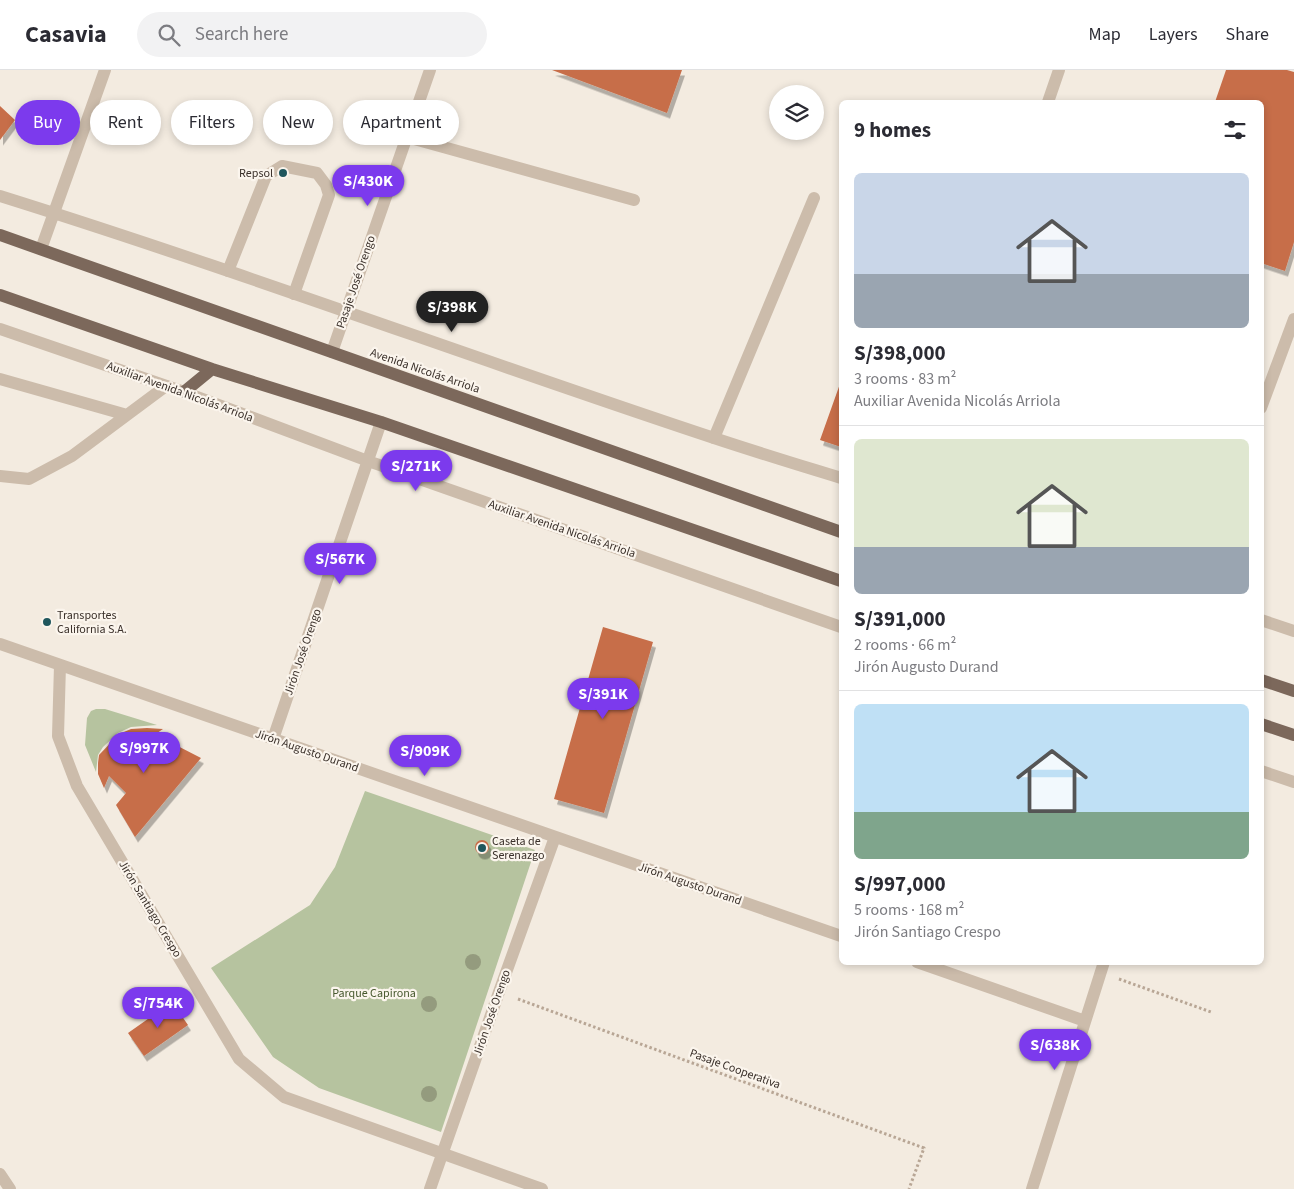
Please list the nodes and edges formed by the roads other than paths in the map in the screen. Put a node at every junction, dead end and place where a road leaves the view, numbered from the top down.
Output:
1 (105, 70) edge
2 (430, 70) edge
3 (1059, 70) edge
4 (420, 100) edge
5 (1049, 100) edge
6 (404, 145) edge
7 (436, 145) edge
8 (0, 196) edge
9 (814, 198) dead end
10 (634, 200) dead end
11 (54, 213) junction
12 (0, 234) edge
13 (41, 249) junction
14 (228, 271) junction
15 (294, 294) junction
16 (0, 295) edge
17 (346, 311) junction
18 (1294, 319) edge
19 (0, 329) edge
20 (1290, 344) edge
21 (332, 352) junction
22 (212, 369) junction
23 (4, 384) edge
24 (166, 386) junction
25 (184, 392) junction
26 (1264, 401) edge
27 (127, 415) junction
28 (381, 422) junction
29 (714, 438) junction
30 (368, 461) junction
31 (0, 476) edge
32 (839, 477) edge
33 (839, 531) edge
34 (839, 580) edge
35 (1264, 621) edge
36 (839, 626) edge
37 (1294, 632) edge
38 (0, 644) edge
39 (60, 665) junction
40 (1264, 681) edge
41 (1294, 691) edge
42 (1264, 725) edge
43 (1294, 735) edge
44 (273, 739) junction
45 (1264, 773) edge
46 (1294, 782) edge
47 (555, 837) junction
48 (839, 935) edge
49 (926, 965) edge
50 (1102, 968) edge
51 (1085, 1021) junction
52 (442, 1154) junction
53 (0, 1174) edge
54 (10, 1189) edge
55 (430, 1189) edge
56 (542, 1189) edge
57 (1032, 1189) edge

1 - 11 street
2 - 4 street, Pasaje José Orengo
3 - 5 street
6 - 17 street, Pasaje José Orengo
7 - 10 street
8 - 11 street
9 - 29 street
11 - 13 street
11 - 14 street
12 - 13 main road, Avenida Nicolás Arriola
13 - 21 main road, Avenida Nicolás Arriola
14 - 15 street
14 - 15 street
15 - 17 street
16 - 22 main road
17 - 21 street, Pasaje José Orengo
17 - 29 street
18 - 20 street
19 - 24 street, Auxiliar Avenida Nicolás Arriola
20 - 26 street
21 - 33 main road, Avenida Nicolás Arriola
22 - 25 main road
22 - 28 main road
23 - 27 street
24 - 25 street, Auxiliar Avenida Nicolás Arriola
24 - 27 street
25 - 30 street, Auxiliar Avenida Nicolás Arriola
27 - 31 street
28 - 30 street, Jirón José Orengo
28 - 34 main road
29 - 32 street
30 - 36 street, Auxiliar Avenida Nicolás Arriola
30 - 44 street, Jirón José Orengo
35 - 37 street
38 - 39 street, Jirón Augusto Durand
39 - 44 street, Jirón Augusto Durand
39 - 52 street, Jirón Santiago Crespo
40 - 41 main road
42 - 43 main road
44 - 47 street, Jirón Augusto Durand
45 - 46 street
47 - 48 street, Jirón Augusto Durand
47 - 52 street, Jirón José Orengo
49 - 51 street
50 - 51 street
51 - 57 street
52 - 55 street, Jirón José Orengo
52 - 56 street, Jirón Santiago Crespo
53 - 54 street

